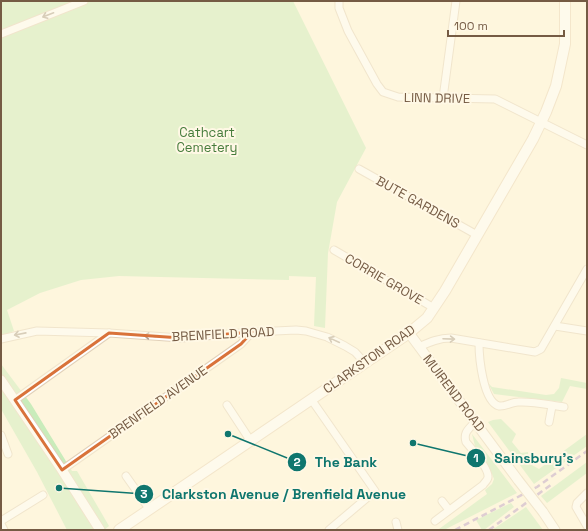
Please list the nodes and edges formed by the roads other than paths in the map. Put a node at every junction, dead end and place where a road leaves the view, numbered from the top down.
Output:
1 (84, 1) edge
2 (339, 1) edge
3 (456, 1) edge
4 (565, 1) edge
5 (1, 34) edge
6 (443, 98) junction
7 (542, 122) junction
8 (587, 145) edge
9 (359, 169) dead end
10 (477, 235) junction
11 (334, 250) dead end
12 (587, 269) edge
13 (434, 308) junction
14 (555, 326) junction
15 (587, 331) edge
16 (252, 332) junction
17 (109, 333) junction
18 (409, 333) junction
19 (1, 339) edge
20 (479, 343) junction
21 (419, 347) junction
22 (365, 363) junction
23 (1, 380) edge
24 (311, 399) junction
25 (15, 400) junction
26 (227, 405) dead end
27 (552, 406) junction
28 (564, 407) dead end
29 (475, 422) junction
30 (549, 422) dead end
31 (1, 435) edge
32 (250, 440) junction
33 (8, 454) dead end
34 (62, 470) junction
35 (126, 476) dead end
36 (587, 493) edge
37 (43, 495) dead end
38 (442, 501) dead end
39 (150, 510) junction
40 (449, 510) junction
41 (435, 521) dead end
42 (1, 522) edge
43 (396, 522) dead end
44 (587, 526) edge
45 (132, 527) edge
46 (4, 530) edge
47 (100, 530) edge
48 (119, 530) edge
49 (329, 530) edge
50 (398, 530) edge
51 (555, 530) edge

1 -> 5 street
2 - 6 street, LINN DRIVE
3 - 6 street
4 - 7 main road, CLARKSTON ROAD
6 - 7 street, LINN DRIVE
7 - 8 street, LINN DRIVE
7 - 10 main road, CLARKSTON ROAD
9 - 10 street, BUTE GARDENS
10 - 13 main road, CLARKSTON ROAD
11 - 13 street, CORRIE GROVE
12 - 14 street
13 - 18 main road, CLARKSTON ROAD
14 - 15 street
14 - 20 street
16 -> 17 street, BRENFIELD ROAD
22 -> 16 street, BRENFIELD ROAD
16 - 34 street, BRENFIELD AVENUE
17 -> 19 street, BRENFIELD ROAD
17 - 25 street
18 - 21 street, MUIREND ROAD
18 - 22 main road, CLARKSTON ROAD
21 -> 20 street
20 - 27 street
21 - 29 street, MUIREND ROAD
22 - 24 main road, CLARKSTON ROAD
23 - 25 street
24 - 32 main road, CLARKSTON ROAD
24 - 49 street
25 - 34 street
26 - 32 street
27 - 28 street
27 - 30 street
29 - 40 street
29 - 51 street, MUIREND ROAD, bridge
31 - 33 street
32 - 39 main road, CLARKSTON ROAD
34 - 47 street
35 - 39 street
36 - 44 street
37 - 42 street
38 - 40 street
39 - 45 main road, CLARKSTON ROAD
40 - 41 street
42 - 46 street
43 - 50 street
45 - 48 main road, CLARKSTON ROAD

